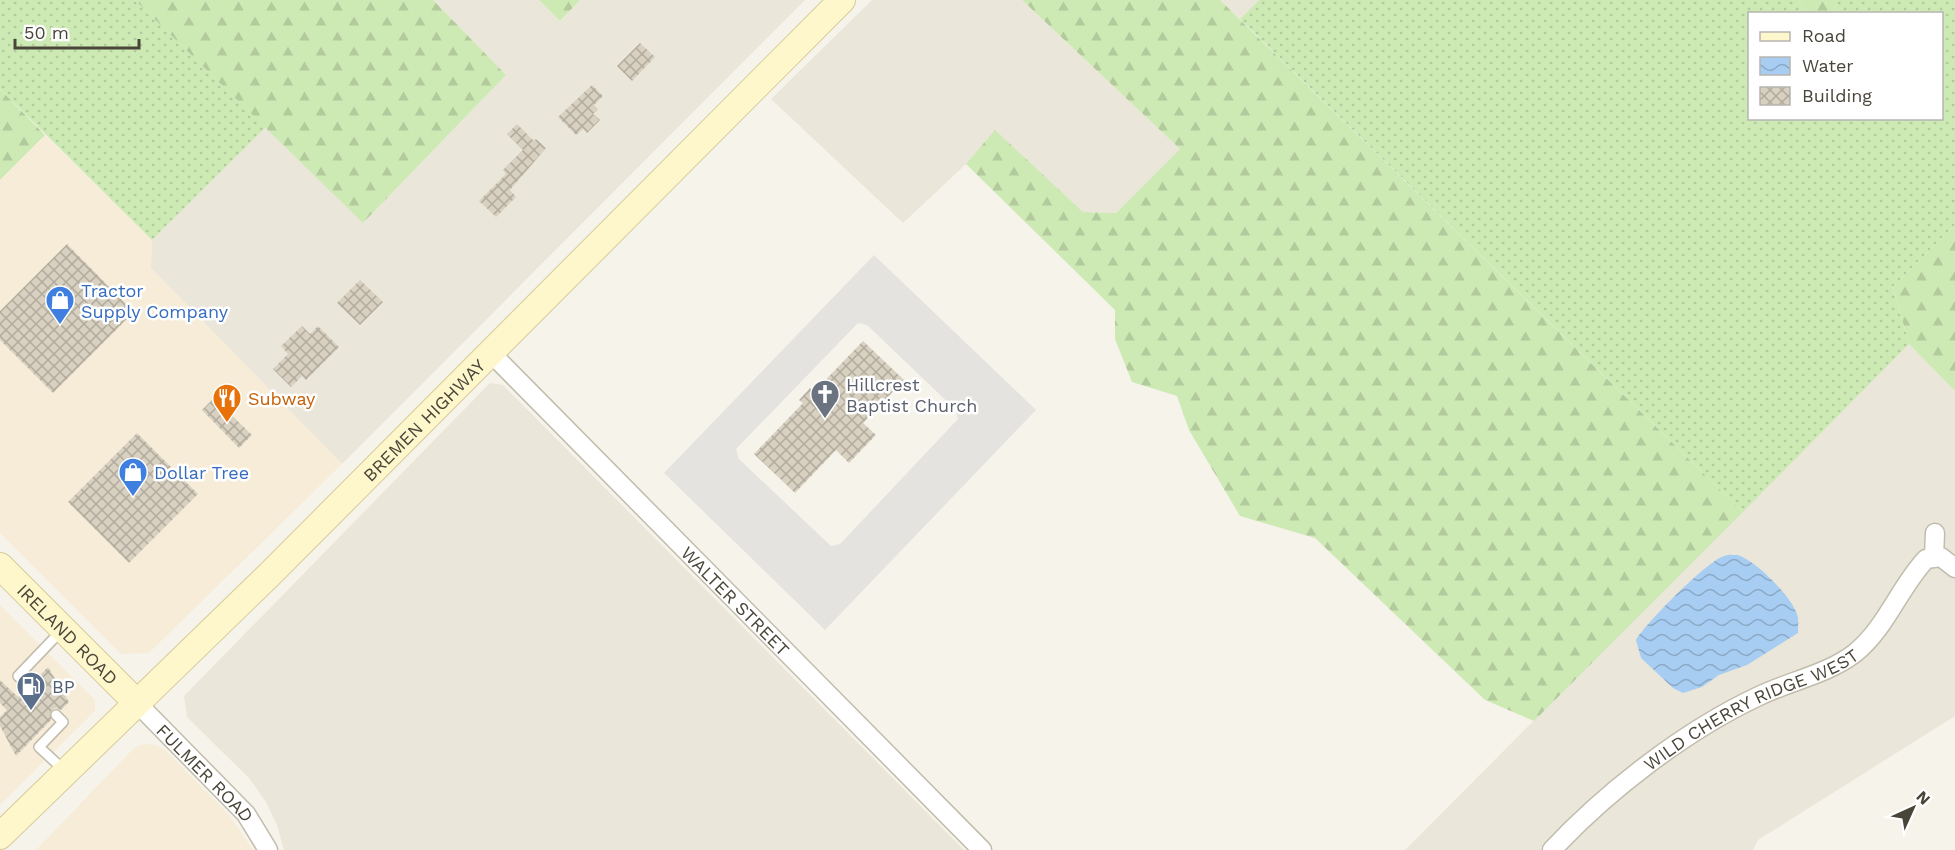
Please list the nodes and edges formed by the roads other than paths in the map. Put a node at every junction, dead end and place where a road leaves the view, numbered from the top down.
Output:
1 (842, 0) edge
2 (489, 351) junction
3 (1935, 533) dead end
4 (1934, 556) junction
5 (0, 566) edge
6 (1955, 568) edge
7 (63, 630) junction
8 (29, 687) dead end
9 (136, 702) junction
10 (56, 715) dead end
11 (65, 771) junction
12 (0, 836) edge
13 (268, 850) edge
14 (982, 850) edge
15 (1551, 850) edge

1 - 2 main road, BREMEN HIGHWAY
2 - 9 main road, BREMEN HIGHWAY
2 - 14 street, WALTER STREET
3 - 4 street
4 - 6 street
4 - 15 street, WILD CHERRY RIDGE WEST
5 - 7 main road, IRELAND ROAD
7 - 8 lane
7 - 9 main road, IRELAND ROAD
9 - 11 main road, BREMEN HIGHWAY
9 - 13 street, FULMER ROAD
10 - 11 lane
11 - 12 main road, BREMEN HIGHWAY

